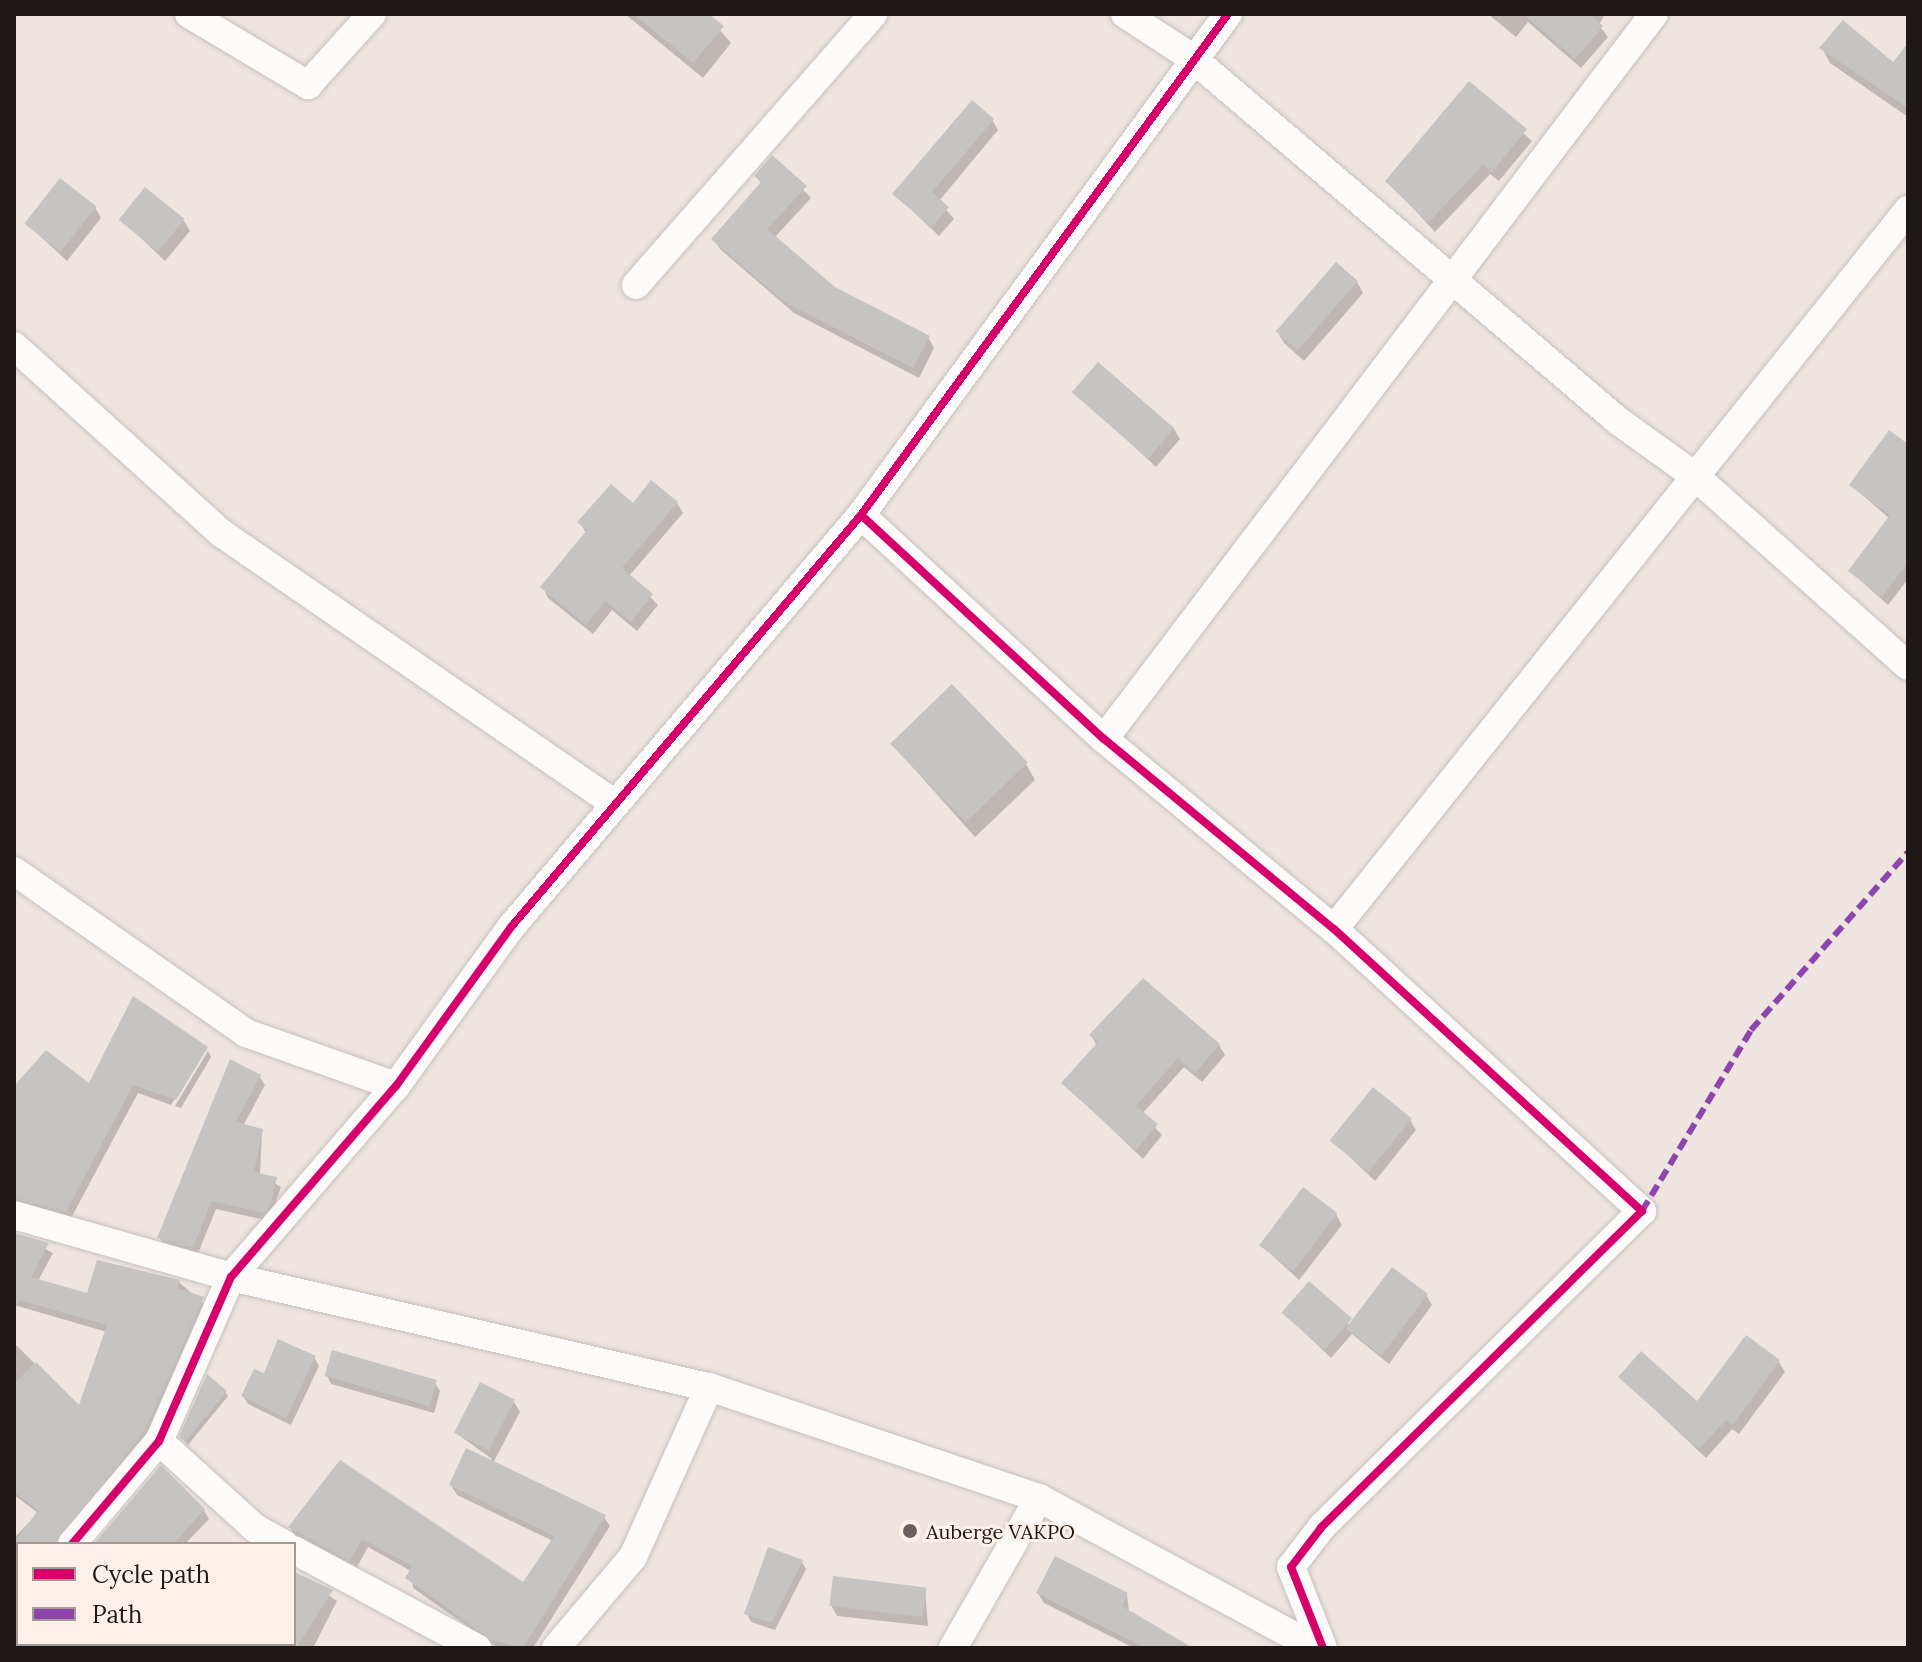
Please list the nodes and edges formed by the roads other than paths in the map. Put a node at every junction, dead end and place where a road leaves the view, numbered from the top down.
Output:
1 (189, 14) edge
2 (372, 14) edge
3 (873, 14) edge
4 (1125, 14) edge
5 (1228, 14) edge
6 (1654, 14) edge
7 (1191, 57) junction
8 (1908, 210) edge
9 (1453, 281) junction
10 (636, 285) dead end
11 (14, 346) edge
12 (1696, 477) junction
13 (861, 515) junction
14 (1908, 666) edge
15 (1104, 739) junction
16 (615, 804) junction
17 (14, 871) edge
18 (1334, 929) junction
19 (396, 1086) junction
20 (14, 1215) edge
21 (231, 1277) junction
22 (709, 1387) junction
23 (159, 1441) junction
24 (1039, 1498) junction
25 (74, 1542) edge
26 (280, 1542) edge
27 (296, 1551) edge
28 (477, 1648) edge
29 (556, 1648) edge
30 (953, 1648) edge
31 (1316, 1648) edge
32 (1323, 1648) edge

1 - 2 street
3 - 10 street
4 - 7 street
5 - 7 street
6 - 9 street
7 - 9 street
7 - 13 street
8 - 12 street
9 - 12 street
9 - 15 street
11 - 16 street
12 - 14 street
12 - 18 street
13 - 15 street
13 - 16 street
15 - 18 street
16 - 19 street
17 - 19 street
18 - 32 street
19 - 21 street
20 - 21 street
21 - 22 street
21 - 23 street
22 - 24 street
22 - 29 street
23 - 25 street
23 - 26 street
24 - 30 street
24 - 31 street
27 - 28 street

